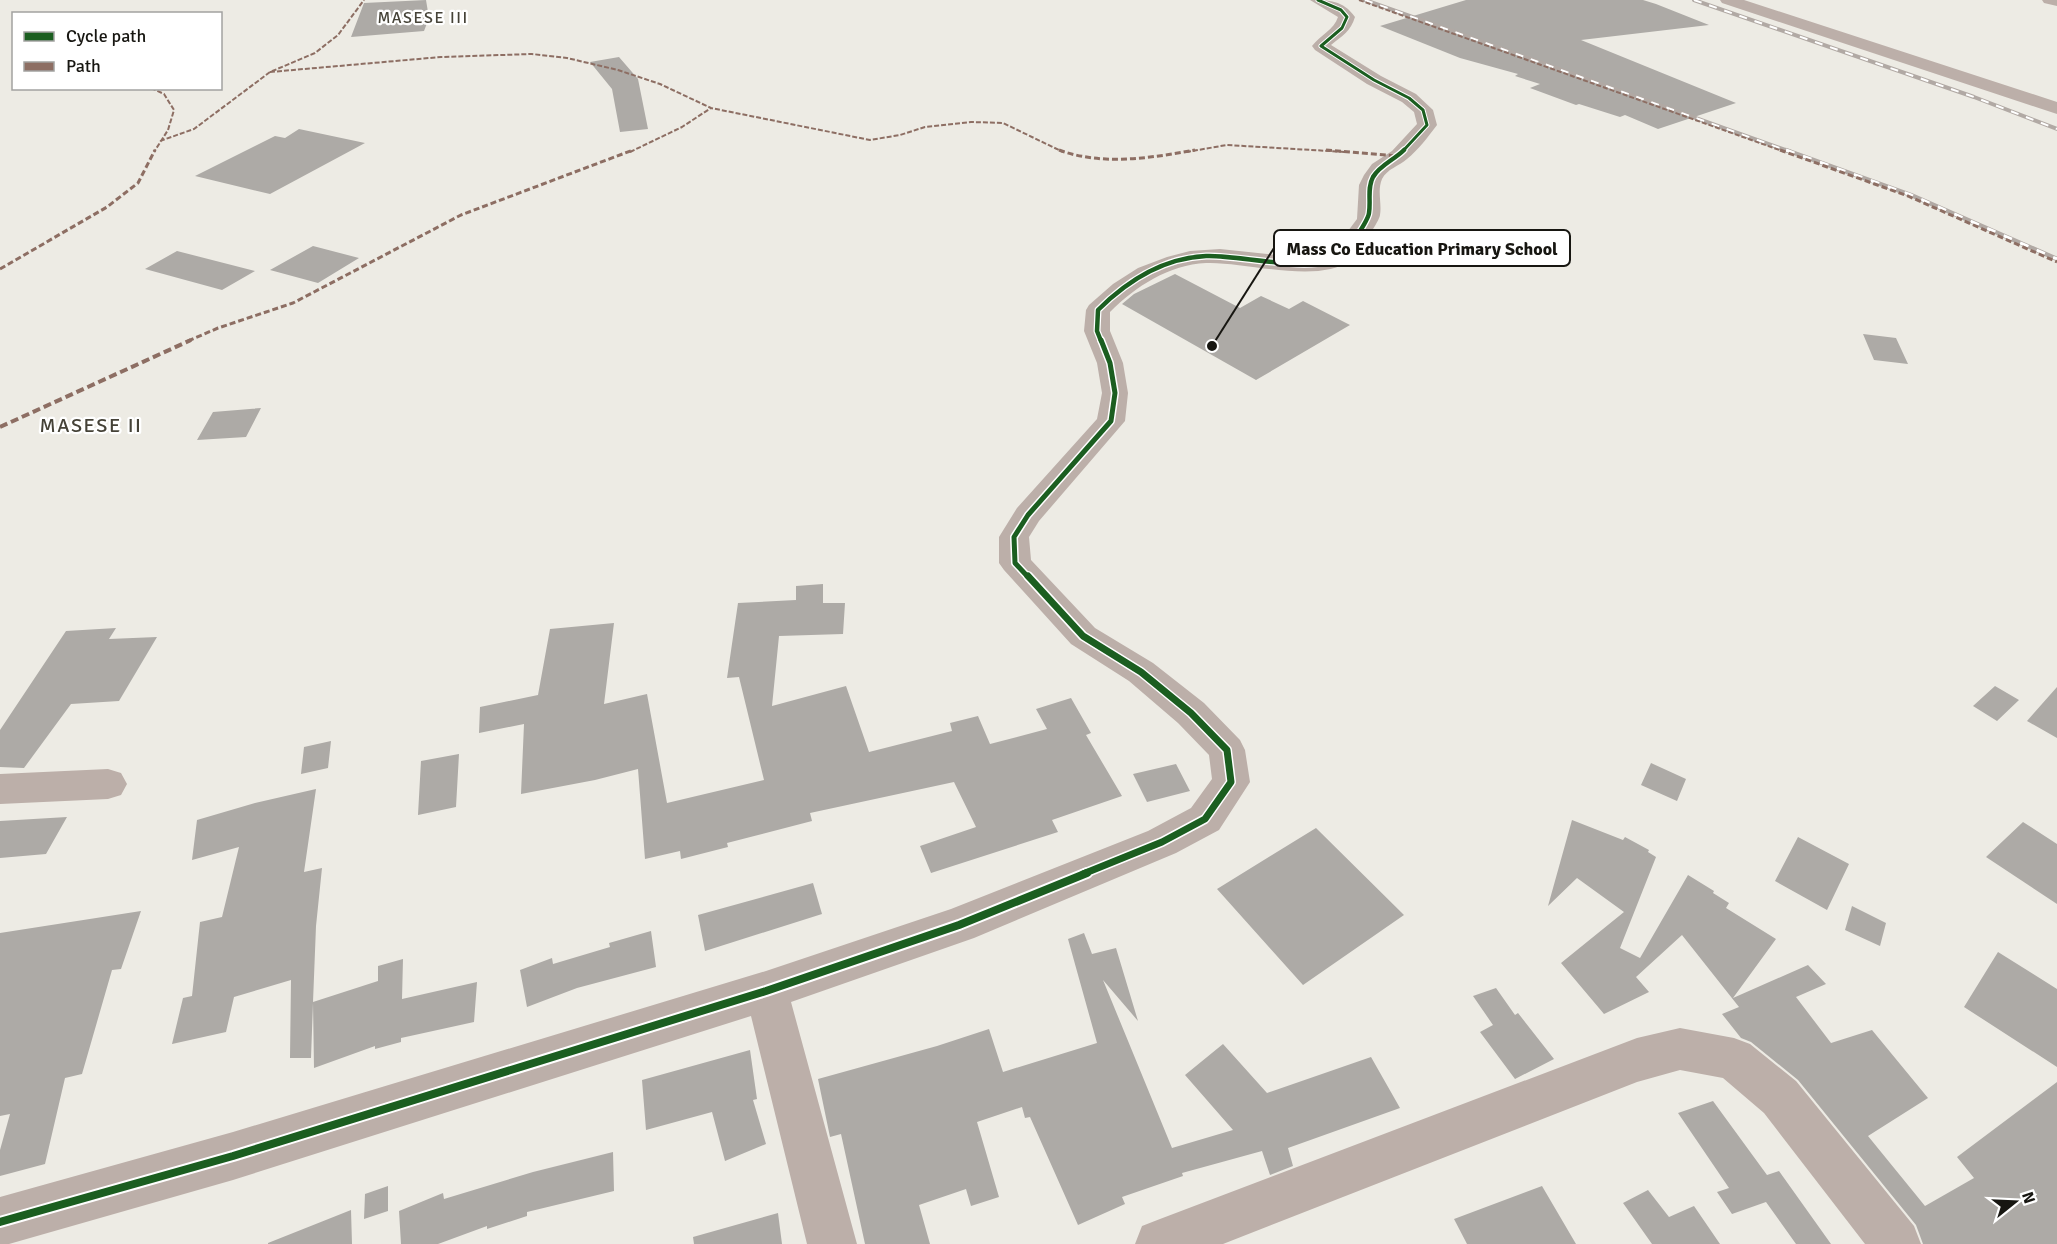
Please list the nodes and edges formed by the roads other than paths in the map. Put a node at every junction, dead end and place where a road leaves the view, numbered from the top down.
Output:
1 (1318, 0) edge
2 (1728, 0) edge
3 (2050, 0) edge
4 (2057, 1) edge
5 (2057, 108) edge
6 (108, 784) dead end
7 (0, 789) edge
8 (766, 991) junction
9 (0, 1222) edge
10 (832, 1244) edge
11 (1160, 1244) edge
12 (1896, 1244) edge

1 - 8 street
2 - 5 street
3 - 4 street
6 - 7 street
8 - 9 street
8 - 10 street
11 - 12 street

